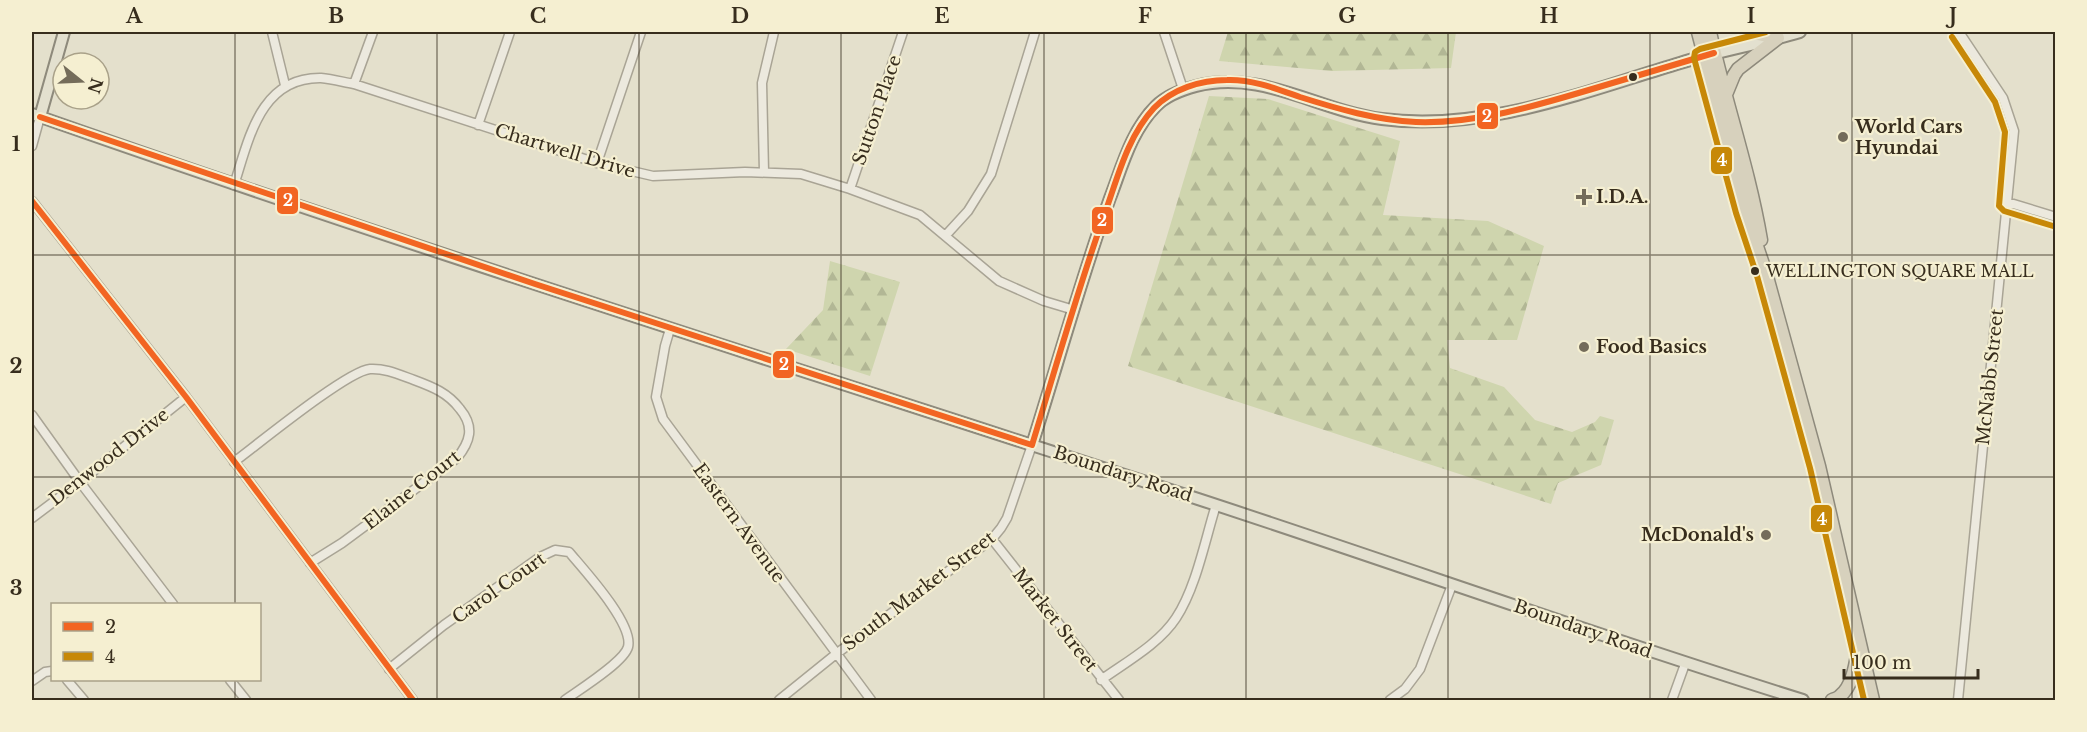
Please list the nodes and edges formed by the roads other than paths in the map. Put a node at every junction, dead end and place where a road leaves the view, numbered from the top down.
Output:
1 (64, 32) edge
2 (273, 32) edge
3 (373, 32) edge
4 (510, 32) edge
5 (641, 32) edge
6 (774, 32) edge
7 (903, 32) edge
8 (1035, 32) edge
9 (1164, 32) edge
10 (1698, 32) edge
11 (1710, 32) edge
12 (1749, 32) edge
13 (1800, 32) edge
14 (1959, 32) edge
15 (1778, 38) junction
16 (1709, 55) junction
17 (354, 84) junction
18 (285, 85) junction
19 (1183, 89) junction
20 (1725, 97) junction
21 (36, 116) edge
22 (478, 125) junction
23 (32, 146) edge
24 (597, 163) junction
25 (764, 172) junction
26 (234, 185) junction
27 (850, 189) junction
28 (32, 201) edge
29 (2007, 202) junction
30 (2055, 217) edge
31 (946, 235) junction
32 (1766, 273) junction
33 (1074, 310) junction
34 (670, 329) junction
35 (186, 397) junction
36 (32, 415) edge
37 (1032, 445) junction
38 (234, 462) junction
39 (80, 482) junction
40 (1216, 505) junction
41 (32, 518) edge
42 (992, 539) junction
43 (310, 563) junction
44 (1452, 585) junction
45 (172, 603) edge
46 (1860, 640) junction
47 (836, 654) junction
48 (1685, 664) junction
49 (389, 669) junction
50 (51, 671) edge
51 (1101, 680) junction
52 (32, 681) edge
53 (68, 681) edge
54 (231, 681) edge
55 (84, 700) edge
56 (246, 700) edge
57 (412, 700) edge
58 (565, 700) edge
59 (779, 700) edge
60 (871, 700) edge
61 (1119, 700) edge
62 (1390, 700) edge
63 (1672, 700) edge
64 (1803, 700) edge
65 (1832, 700) edge
66 (1873, 700) edge
67 (1958, 700) edge

1 - 21 main road
2 - 18 street
3 - 17 street
4 - 22 street
5 - 24 street
6 - 25 street
7 - 27 street, Sutton Place
8 - 31 street
9 - 19 street
10 - 16 highway
11 - 16 highway
12 - 15 highway
13 - 15 main road, South Market Street
14 - 29 street, McNabb Street
15 - 16 main road, South Market Street
15 - 20 highway
16 - 19 main road, South Market Street
16 - 20 highway
16 - 32 highway
17 - 18 street, Chartwell Drive
17 - 22 street, Chartwell Drive
18 - 26 street
19 - 33 main road, South Market Street
20 - 32 highway
21 - 23 street
21 - 26 main road, Boundary Road
22 - 24 street, Chartwell Drive
24 - 25 street, Chartwell Drive
25 - 27 street, Chartwell Drive
26 - 34 main road, Boundary Road
27 - 31 street, Chartwell Drive
28 - 35 street
29 - 30 street
29 - 67 street, McNabb Street
31 - 33 street, Chartwell Drive
32 - 46 highway
33 - 37 main road, South Market Street
34 - 37 main road, Boundary Road
34 - 47 street, Eastern Avenue
35 - 38 street
35 - 39 street, Denwood Drive
36 - 39 street
37 - 40 main road, Boundary Road
37 - 42 street, South Market Street
38 - 43 street
38 - 43 street, Elaine Court
39 - 41 street, Denwood Drive
39 - 45 street
40 - 44 main road, Boundary Road
40 - 51 street
42 - 47 street, South Market Street
42 - 51 street, Market Street
43 - 49 street
44 - 48 main road, Boundary Road
44 - 62 street
46 - 65 highway
46 - 66 highway
47 - 59 street, South Market Street
47 - 60 street, Eastern Avenue
48 - 63 street
48 - 64 main road, Boundary Road
49 - 57 street
49 - 58 street, Carol Court
50 - 52 street
51 - 61 street, Market Street
53 - 55 street
54 - 56 street

